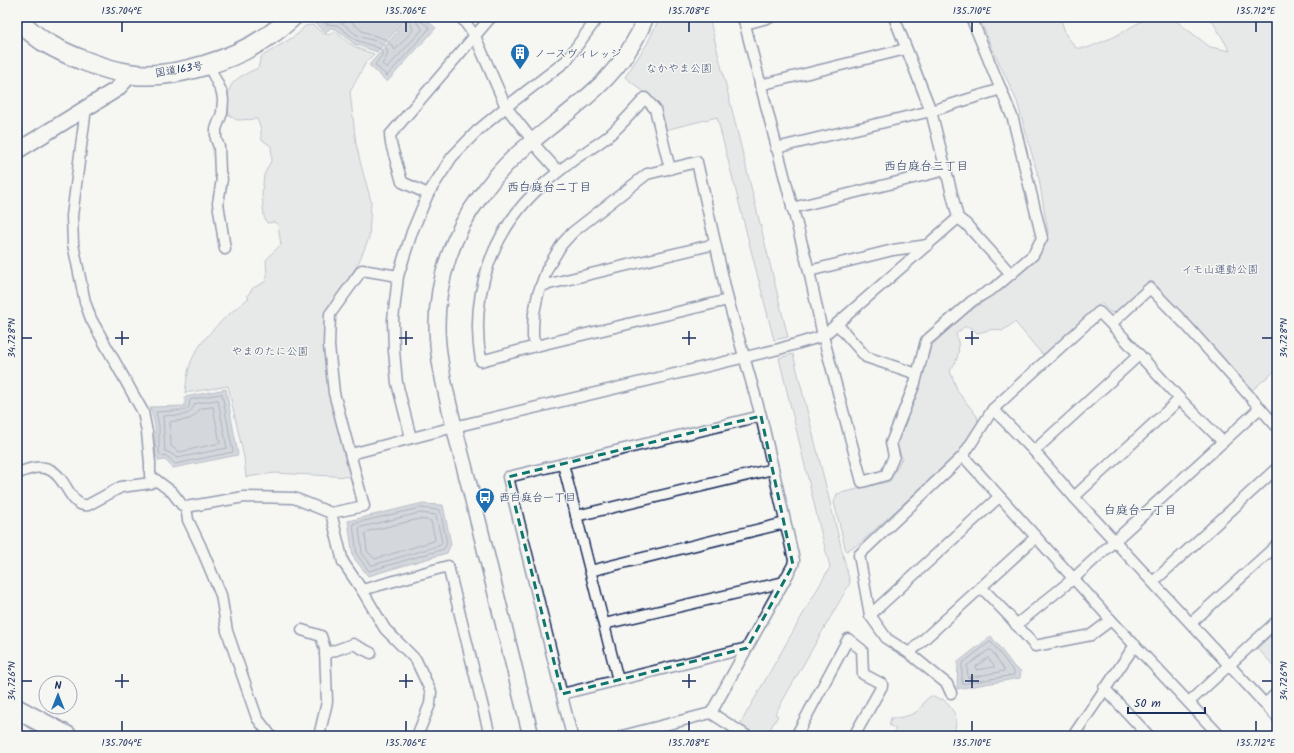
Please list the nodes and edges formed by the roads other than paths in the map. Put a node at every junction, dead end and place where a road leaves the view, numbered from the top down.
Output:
1 (292, 17) edge
2 (462, 17) edge
3 (491, 17) edge
4 (598, 17) edge
5 (646, 17) edge
6 (771, 17) edge
7 (894, 17) edge
8 (971, 17) edge
9 (17, 20) edge
10 (744, 20) edge
11 (475, 36) junction
12 (906, 49) junction
13 (208, 64) junction
14 (131, 74) junction
15 (760, 85) junction
16 (1001, 89) junction
17 (506, 107) junction
18 (86, 108) junction
19 (931, 111) junction
20 (532, 142) junction
21 (776, 148) junction
22 (17, 151) edge
23 (670, 169) junction
24 (946, 170) junction
25 (558, 171) junction
26 (428, 194) junction
27 (792, 208) junction
28 (958, 218) junction
29 (715, 244) junction
30 (928, 245) junction
31 (225, 249) dead end
32 (809, 271) junction
33 (1011, 274) junction
34 (398, 276) junction
35 (541, 286) junction
36 (728, 300) junction
37 (837, 324) junction
38 (1111, 324) junction
39 (823, 336) junction
40 (536, 346) junction
41 (1138, 355) junction
42 (745, 357) junction
43 (917, 374) junction
44 (1180, 399) junction
45 (1260, 408) junction
46 (993, 409) junction
47 (761, 416) junction
48 (454, 427) junction
49 (1277, 427) edge
50 (411, 438) junction
51 (1222, 442) junction
52 (1034, 451) junction
53 (351, 454) junction
54 (963, 456) junction
55 (562, 464) junction
56 (1277, 468) edge
57 (773, 469) junction
58 (17, 474) edge
59 (156, 480) junction
60 (999, 497) junction
61 (1074, 497) junction
62 (186, 507) junction
63 (331, 513) junction
64 (576, 516) junction
65 (785, 523) junction
66 (1036, 537) junction
67 (1115, 541) junction
68 (1277, 545) edge
69 (590, 571) junction
70 (1074, 578) junction
71 (784, 582) junction
72 (1153, 582) junction
73 (981, 587) junction
74 (362, 590) junction
75 (870, 615) junction
76 (1111, 620) junction
77 (1277, 621) edge
78 (1191, 623) junction
79 (604, 624) junction
80 (1016, 625) junction
81 (302, 630) dead end
82 (1135, 645) junction
83 (747, 648) junction
84 (371, 653) dead end
85 (909, 653) junction
86 (325, 654) junction
87 (1228, 665) junction
88 (618, 680) junction
89 (1104, 688) junction
90 (951, 693) dead end
91 (1277, 693) edge
92 (562, 694) junction
93 (1189, 702) junction
94 (1265, 704) junction
95 (17, 709) edge
96 (711, 713) junction
97 (1277, 718) edge
98 (735, 733) edge
99 (1076, 735) edge
100 (67, 736) edge
101 (271, 736) edge
102 (319, 736) edge
103 (417, 736) edge
104 (490, 736) edge
105 (531, 736) edge
106 (572, 736) edge
107 (622, 736) edge
108 (746, 736) edge
109 (796, 736) edge
110 (854, 736) edge
111 (1149, 736) edge
112 (1220, 736) edge

1 - 13 highway, 国道163号
2 - 11 street
3 - 11 street
4 - 17 street
5 - 20 street
6 - 10 street
7 - 12 street
8 - 16 street
9 - 14 highway, 国道163号
10 - 15 street
11 - 17 street
11 - 26 street
12 - 15 street
12 - 19 street
13 - 14 highway, 国道163号
13 - 31 street
14 - 18 street
15 - 21 street
16 - 19 street
16 - 33 street
17 - 20 street
17 - 26 street
18 - 22 street
18 - 59 street
19 - 21 street
19 - 24 street
20 - 25 street
20 - 48 street
21 - 27 street
23 - 25 street
23 - 29 street
23 - 35 street
24 - 27 street
24 - 28 street
25 - 40 street
26 - 34 street
27 - 32 street
28 - 30 street
28 - 33 street
29 - 35 street
29 - 36 street
30 - 32 street
30 - 37 street
32 - 39 street
33 - 43 street
34 - 50 street
34 - 53 street
35 - 40 street
36 - 40 street
36 - 42 street
37 - 39 street
37 - 43 street
38 - 41 street
38 - 45 street
38 - 46 street
39 - 42 street
39 - 43 street
41 - 44 street
41 - 52 street
42 - 47 street
42 - 48 street
44 - 51 street
44 - 61 street
45 - 49 street
45 - 51 street
46 - 52 street
46 - 54 street
47 - 55 street
47 - 57 street
48 - 50 street
48 - 105 street
50 - 53 street
51 - 67 street
52 - 61 street
53 - 63 street
54 - 60 street
54 - 75 street
55 - 64 street
55 - 92 street
56 - 72 street
57 - 64 street
57 - 65 street
58 - 59 street
59 - 62 street
60 - 66 street
60 - 75 street
61 - 67 street
62 - 63 street
62 - 101 street
63 - 74 street
64 - 69 street
65 - 69 street
65 - 71 street
66 - 70 street
66 - 73 street
67 - 70 street
67 - 72 street
68 - 78 street
69 - 79 street
70 - 76 street
70 - 80 street
71 - 79 street
71 - 83 street
72 - 78 street
73 - 80 street
73 - 85 street
74 - 103 street
74 - 104 street
75 - 85 street
76 - 80 street
76 - 82 street
77 - 87 street
78 - 87 street
79 - 88 street
81 - 86 street
82 - 89 street
82 - 93 street
83 - 88 street
83 - 96 street
84 - 86 street
85 - 90 street
86 - 102 street
87 - 93 street
87 - 94 street
88 - 92 street
89 - 99 street
89 - 111 street
91 - 94 street
92 - 106 street
93 - 112 street
94 - 97 street
95 - 100 highway
96 - 98 street
96 - 107 street
98 - 108 street
109 - 110 street

